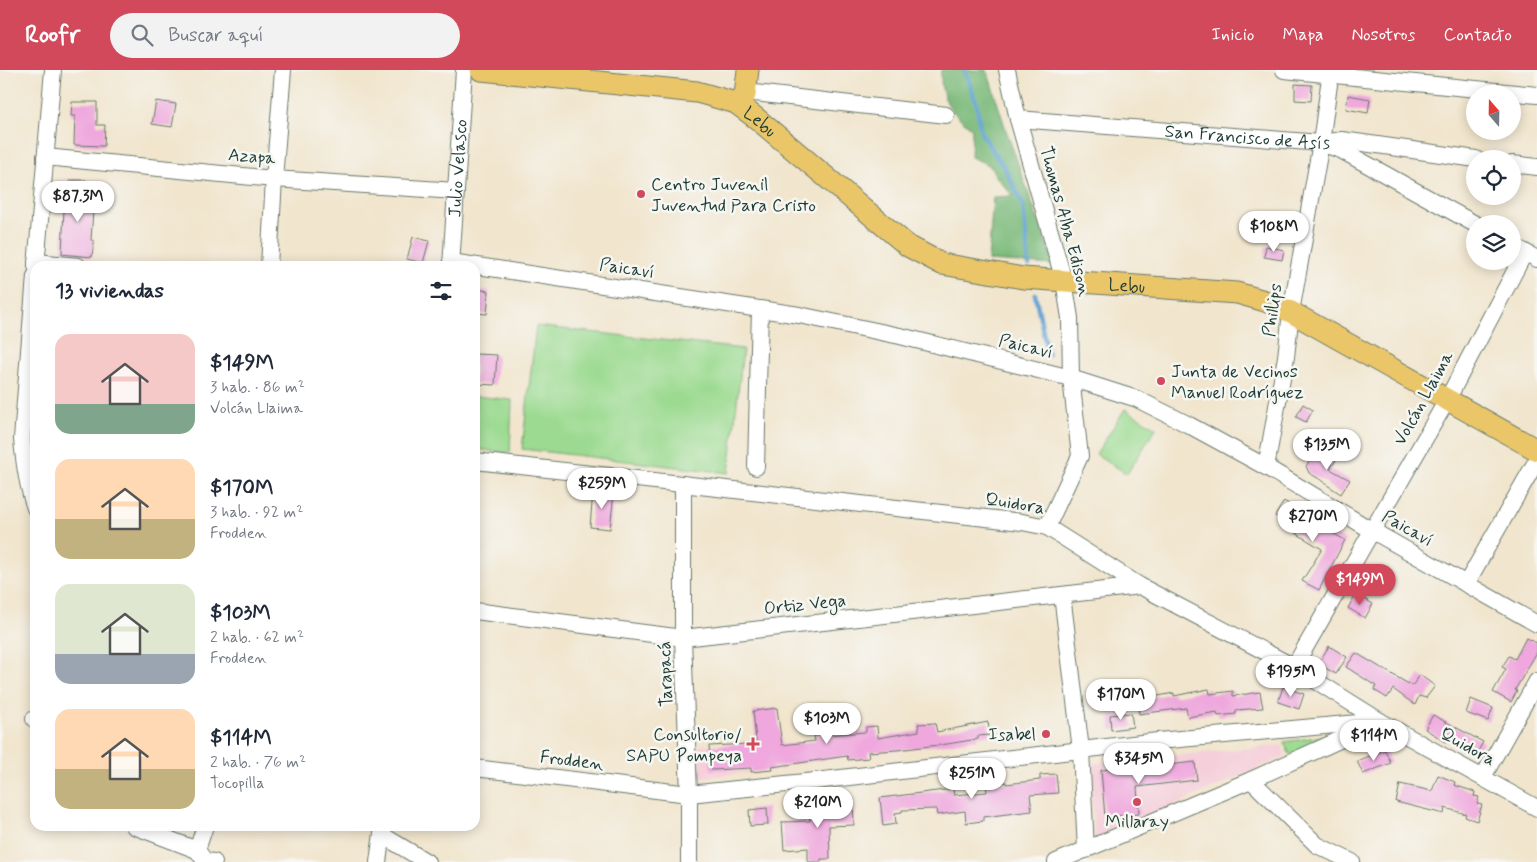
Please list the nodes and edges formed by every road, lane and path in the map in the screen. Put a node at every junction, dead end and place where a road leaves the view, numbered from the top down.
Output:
1 (53, 70) edge
2 (283, 70) edge
3 (464, 70) edge
4 (481, 70) edge
5 (748, 70) edge
6 (1007, 70) edge
7 (1284, 70) edge
8 (517, 72) edge
9 (1331, 72) edge
10 (1537, 95) edge
11 (740, 100) junction
12 (946, 115) dead end
13 (1018, 119) junction
14 (1321, 143) junction
15 (45, 157) junction
16 (1466, 158) edge
17 (1521, 165) edge
18 (1537, 167) edge
19 (274, 179) junction
20 (456, 191) junction
21 (1466, 219) edge
22 (1525, 252) edge
23 (37, 261) edge
24 (269, 261) edge
25 (451, 261) edge
26 (480, 268) edge
27 (1064, 282) junction
28 (760, 309) junction
29 (1291, 312) junction
30 (1071, 378) junction
31 (30, 400) edge
32 (1447, 400) junction
33 (1537, 450) edge
34 (1537, 460) edge
35 (480, 462) edge
36 (756, 467) dead end
37 (1266, 468) junction
38 (682, 484) junction
39 (30, 494) edge
40 (1047, 527) junction
41 (1371, 530) junction
42 (1466, 584) junction
43 (1140, 586) junction
44 (1062, 595) junction
45 (480, 613) edge
46 (1537, 624) edge
47 (683, 638) junction
48 (1294, 667) junction
49 (1537, 682) edge
50 (1380, 721) junction
51 (1081, 750) junction
52 (480, 769) edge
53 (1483, 778) junction
54 (1251, 780) junction
55 (689, 794) junction
56 (1537, 808) edge
57 (147, 831) edge
58 (203, 831) edge
59 (382, 831) edge
60 (383, 831) edge
61 (197, 850) junction
62 (1086, 850) junction
63 (214, 862) edge
64 (378, 862) edge
65 (427, 862) edge
66 (690, 862) edge
67 (1056, 862) edge
68 (1352, 862) edge

1 - 15 street
2 - 19 street
3 - 20 street, Julio Velasco
4 - 8 main road
5 - 11 main road
6 - 13 street, Thomas Alba Edison
7 - 9 street
8 - 11 main road
9 - 10 street
9 - 14 street, Phillips
11 - 12 street
11 - 27 main road, Lebu
13 - 14 street, San Francisco de Asís
13 - 27 street, Thomas Alba Edison
14 - 16 street, San Francisco de Asís
14 - 21 street
14 - 29 street, Phillips
15 - 19 street, Azapa
15 - 23 street
17 - 18 street
19 - 20 street, Azapa
19 - 24 street
20 - 25 street, Julio Velasco
22 - 32 street, Volcán Llaima
26 - 28 street, Paicaví
27 - 29 main road, Lebu
27 - 30 street, Thomas Alba Edison
28 - 30 street, Paicaví
28 - 36 street
29 - 32 main road, Lebu
29 - 37 street, Phillips
30 - 37 street, Paicaví
30 - 40 street, Thomas Alba Edison
31 - 39 street
32 - 33 main road, Lebu
32 - 41 street, Volcán Llaima
34 - 42 street
35 - 38 street, Quidora
37 - 41 street, Paicaví
38 - 40 street, Quidora
38 - 47 street, Tarapacá
40 - 43 street, Quidora
41 - 42 street, Paicaví
41 - 48 street, Volcán Llaima
42 - 46 street, Paicaví
43 - 44 street, Ortiz Vega
43 - 48 street, Quidora
44 - 47 street, Ortiz Vega
44 - 51 street
45 - 47 street, Ortiz Vega
47 - 55 street, Tarapacá
48 - 50 street, Quidora
49 - 53 street
50 - 51 street, Frodden
50 - 53 street, Quidora
50 - 54 street
51 - 55 street, Frodden
51 - 62 street
52 - 55 street, Frodden
53 - 56 street, Quidora
54 - 62 street
54 - 68 street
55 - 66 street, Tarapacá
57 - 61 street
58 - 61 street
59 - 64 street
60 - 65 street
61 - 63 street
62 - 67 street

